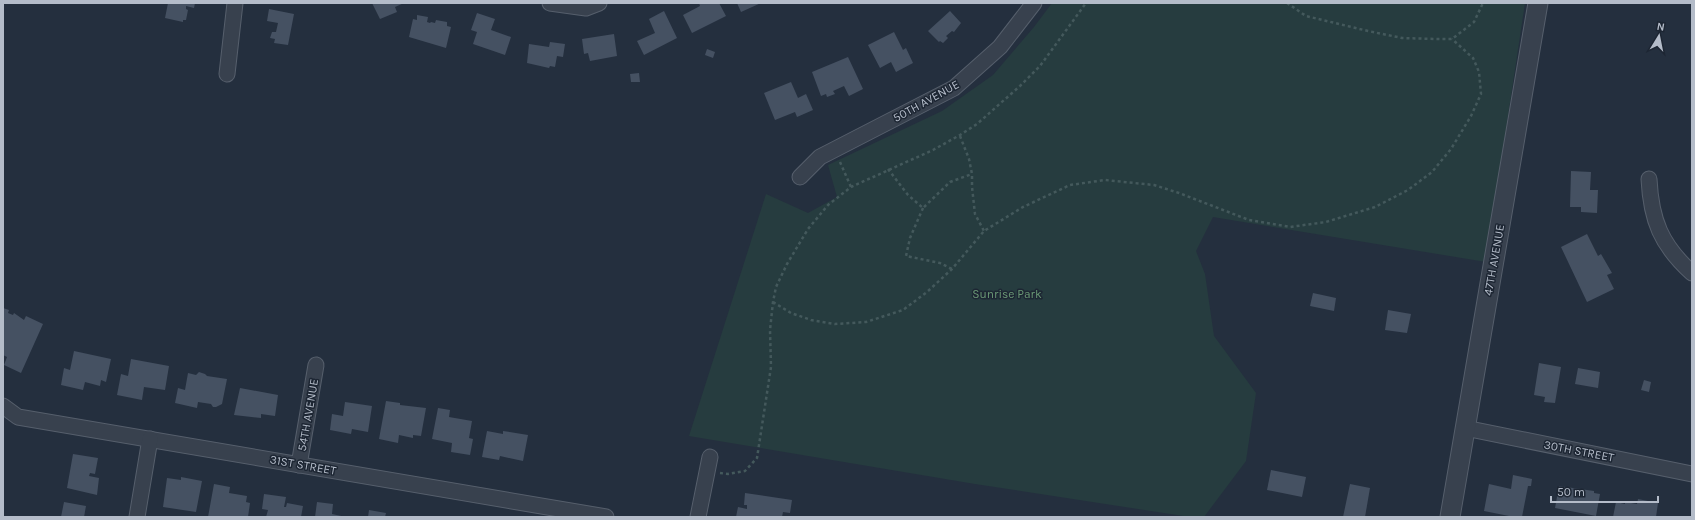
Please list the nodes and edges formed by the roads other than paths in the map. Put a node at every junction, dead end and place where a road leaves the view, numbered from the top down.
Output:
1 (235, 3) edge
2 (550, 3) edge
3 (599, 3) edge
4 (1034, 3) edge
5 (1538, 3) edge
6 (227, 74) dead end
7 (800, 177) dead end
8 (1649, 179) dead end
9 (1692, 273) edge
10 (316, 365) dead end
11 (3, 406) edge
12 (1465, 428) junction
13 (150, 439) junction
14 (710, 457) dead end
15 (299, 464) junction
16 (1692, 474) edge
17 (137, 517) edge
18 (606, 517) edge
19 (698, 517) edge
20 (1450, 517) edge

1 - 6 street
2 - 3 street
4 - 7 street, 50TH AVENUE
5 - 12 street, 47TH AVENUE
8 - 9 street
10 - 15 street, 54TH AVENUE
11 - 13 street, 31ST STREET
12 - 16 street, 30TH STREET
12 - 20 street, 47TH AVENUE
13 - 15 street, 31ST STREET
13 - 17 street
14 - 19 street
15 - 18 street, 31ST STREET

